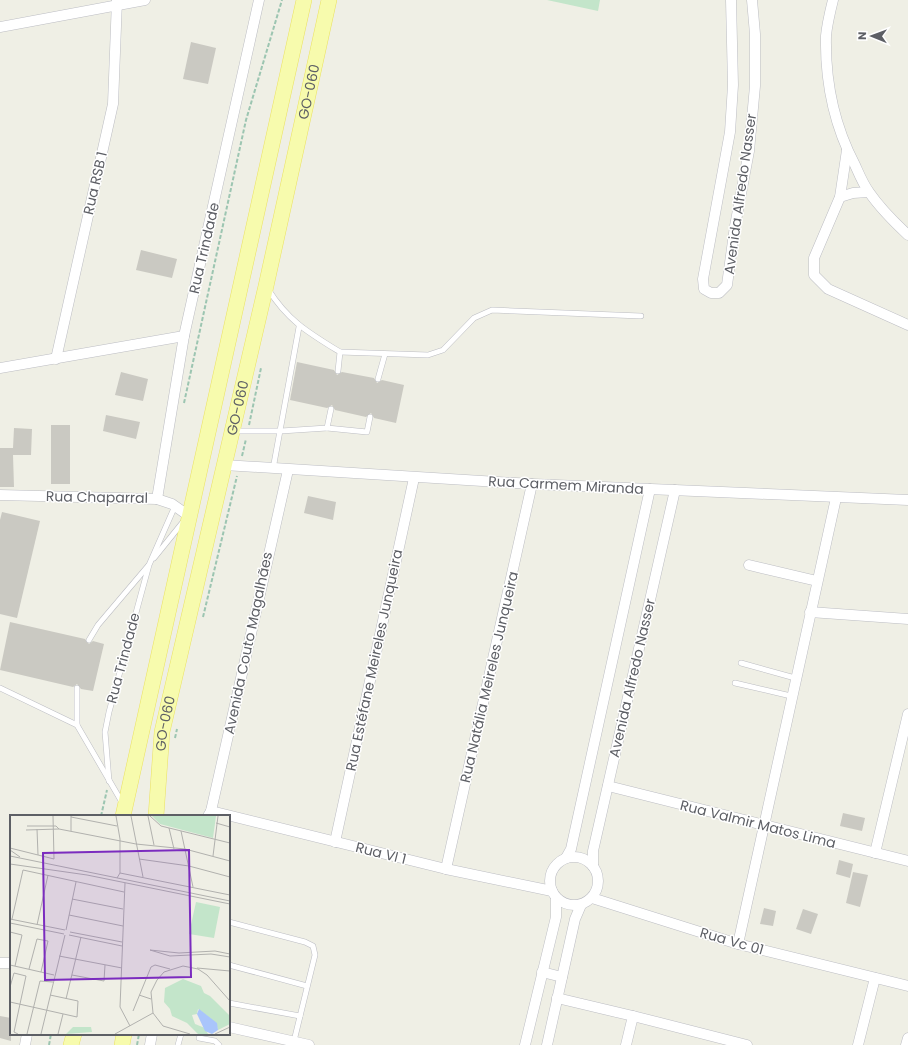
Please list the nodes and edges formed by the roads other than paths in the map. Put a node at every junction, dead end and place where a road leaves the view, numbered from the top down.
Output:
1 (145, 0) edge
2 (259, 0) edge
3 (304, 0) edge
4 (329, 0) edge
5 (731, 0) edge
6 (752, 0) edge
7 (832, 0) edge
8 (116, 3) edge
9 (0, 27) edge
10 (847, 150) junction
11 (868, 192) junction
12 (840, 197) junction
13 (908, 235) edge
14 (266, 286) junction
15 (641, 316) dead end
16 (908, 325) edge
17 (299, 327) junction
18 (184, 336) junction
19 (340, 352) junction
20 (385, 354) junction
21 (56, 359) junction
22 (0, 368) edge
23 (338, 371) dead end
24 (378, 379) dead end
25 (331, 409) dead end
26 (370, 418) dead end
27 (327, 428) junction
28 (233, 431) junction
29 (281, 431) junction
30 (224, 465) junction
31 (273, 469) junction
32 (288, 470) junction
33 (414, 478) junction
34 (532, 484) junction
35 (650, 489) junction
36 (675, 490) junction
37 (0, 495) edge
38 (836, 498) junction
39 (157, 499) junction
40 (908, 500) edge
41 (175, 506) junction
42 (189, 516) junction
43 (149, 565) junction
44 (749, 565) dead end
45 (817, 582) junction
46 (810, 612) junction
47 (908, 619) edge
48 (89, 640) dead end
49 (741, 664) dead end
50 (795, 678) junction
51 (735, 683) dead end
52 (0, 688) edge
53 (77, 688) dead end
54 (791, 696) junction
55 (908, 714) edge
56 (77, 725) junction
57 (109, 782) junction
58 (608, 786) junction
59 (124, 811) edge
60 (210, 813) edge
61 (156, 815) edge
62 (230, 818) edge
63 (763, 825) junction
64 (335, 842) junction
65 (875, 853) junction
66 (566, 858) junction
67 (908, 861) edge
68 (593, 866) junction
69 (446, 869) junction
70 (554, 894) junction
71 (592, 898) junction
72 (581, 905) junction
73 (230, 922) edge
74 (738, 944) junction
75 (230, 965) edge
76 (542, 972) junction
77 (562, 977) junction
78 (875, 978) junction
79 (307, 986) junction
80 (908, 986) edge
81 (557, 998) junction
82 (230, 1004) edge
83 (300, 1016) junction
84 (633, 1016) junction
85 (230, 1027) edge
86 (27, 1035) edge
87 (74, 1035) edge
88 (124, 1035) edge
89 (152, 1035) edge
90 (181, 1035) edge
91 (199, 1038) dead end
92 (908, 1038) edge
93 (294, 1041) junction
94 (25, 1045) edge
95 (71, 1045) edge
96 (122, 1045) edge
97 (150, 1045) edge
98 (178, 1045) edge
99 (219, 1045) edge
100 (309, 1045) edge
101 (525, 1045) edge
102 (547, 1045) edge
103 (626, 1045) edge
104 (747, 1045) edge
105 (858, 1045) edge
106 (906, 1045) edge

1 - 8 street
2 - 18 street, Rua Trindade
3 - 42 main road, GO-060 / GO-060
4 - 14 main road, GO-060 / GO-060
5 - 6 street, Avenida Alfredo Nasser
7 - 10 street
8 - 9 street
8 - 21 street, Rua RSB 1
10 - 11 street
10 - 12 street
11 - 12 street
11 - 13 street
12 - 16 street
14 - 17 lane
14 - 28 main road, GO-060 / GO-060
15 - 20 lane
17 - 19 lane
17 - 29 lane
18 - 21 street
18 - 39 street, Rua Trindade
19 - 20 lane
19 - 23 lane
20 - 24 lane
21 - 22 street
25 - 27 lane
26 - 27 lane
27 - 29 lane
28 - 29 lane
28 - 30 main road, GO-060 / GO-060
29 - 31 lane
30 - 31 street, Rua Carmem Miranda
30 - 61 main road, GO-060 / GO-060
31 - 32 street, Rua Carmem Miranda
32 - 33 street, Rua Carmem Miranda
32 - 60 street, Avenida Couto Magalhães
33 - 34 street, Rua Carmem Miranda
33 - 64 street, Rua Estéfane Meireles Junqueira
34 - 35 street, Rua Carmem Miranda
34 - 69 street, Rua Natália Meireles Junqueira
35 - 36 street, Rua Carmem Miranda
35 - 66 street, Avenida Alfredo Nasser
36 - 38 street, Rua Carmem Miranda
36 - 58 street, Avenida Alfredo Nasser
37 - 39 street, Rua Chaparral
38 - 40 street, Rua Carmem Miranda
38 - 45 street
39 - 41 street, Rua Chaparral
41 - 42 street, Rua Chaparral
41 - 43 lane, Rua Trindade
42 - 43 lane
42 - 59 main road, GO-060 / GO-060
43 - 48 lane
43 - 57 lane, Rua Trindade
44 - 45 street
45 - 46 street
46 - 47 street
46 - 50 street
49 - 50 lane
50 - 54 street
51 - 54 lane
52 - 56 lane
53 - 56 lane
54 - 63 street
55 - 65 street
56 - 57 lane
57 - 59 lane
58 - 63 street, Rua Valmir Matos Lima
58 - 68 street, Avenida Alfredo Nasser
62 - 64 street, Rua VI 1
63 - 65 street, Rua Valmir Matos Lima
63 - 74 street
64 - 69 street, Rua VI 1
65 - 67 street, Rua Valmir Matos Lima
66 - 68 street
66 - 70 street
68 - 71 street
69 - 70 street, Rua VI 1
70 - 72 street
70 - 76 street
71 - 72 street
71 - 74 street, Rua Vc 01
72 - 77 street
73 - 79 lane
74 - 78 street, Rua Vc 01
75 - 79 lane
76 - 77 street
76 - 101 street
77 - 81 street
78 - 80 street, Rua Vc 01
78 - 105 street
79 - 83 lane
81 - 84 street
81 - 102 street
82 - 83 lane
83 - 93 lane
84 - 103 street
84 - 104 street
85 - 93 street
86 - 94 street
87 - 95 main road
88 - 96 main road
89 - 97 street
90 - 98 lane
91 - 99 lane
92 - 106 street
93 - 100 street

